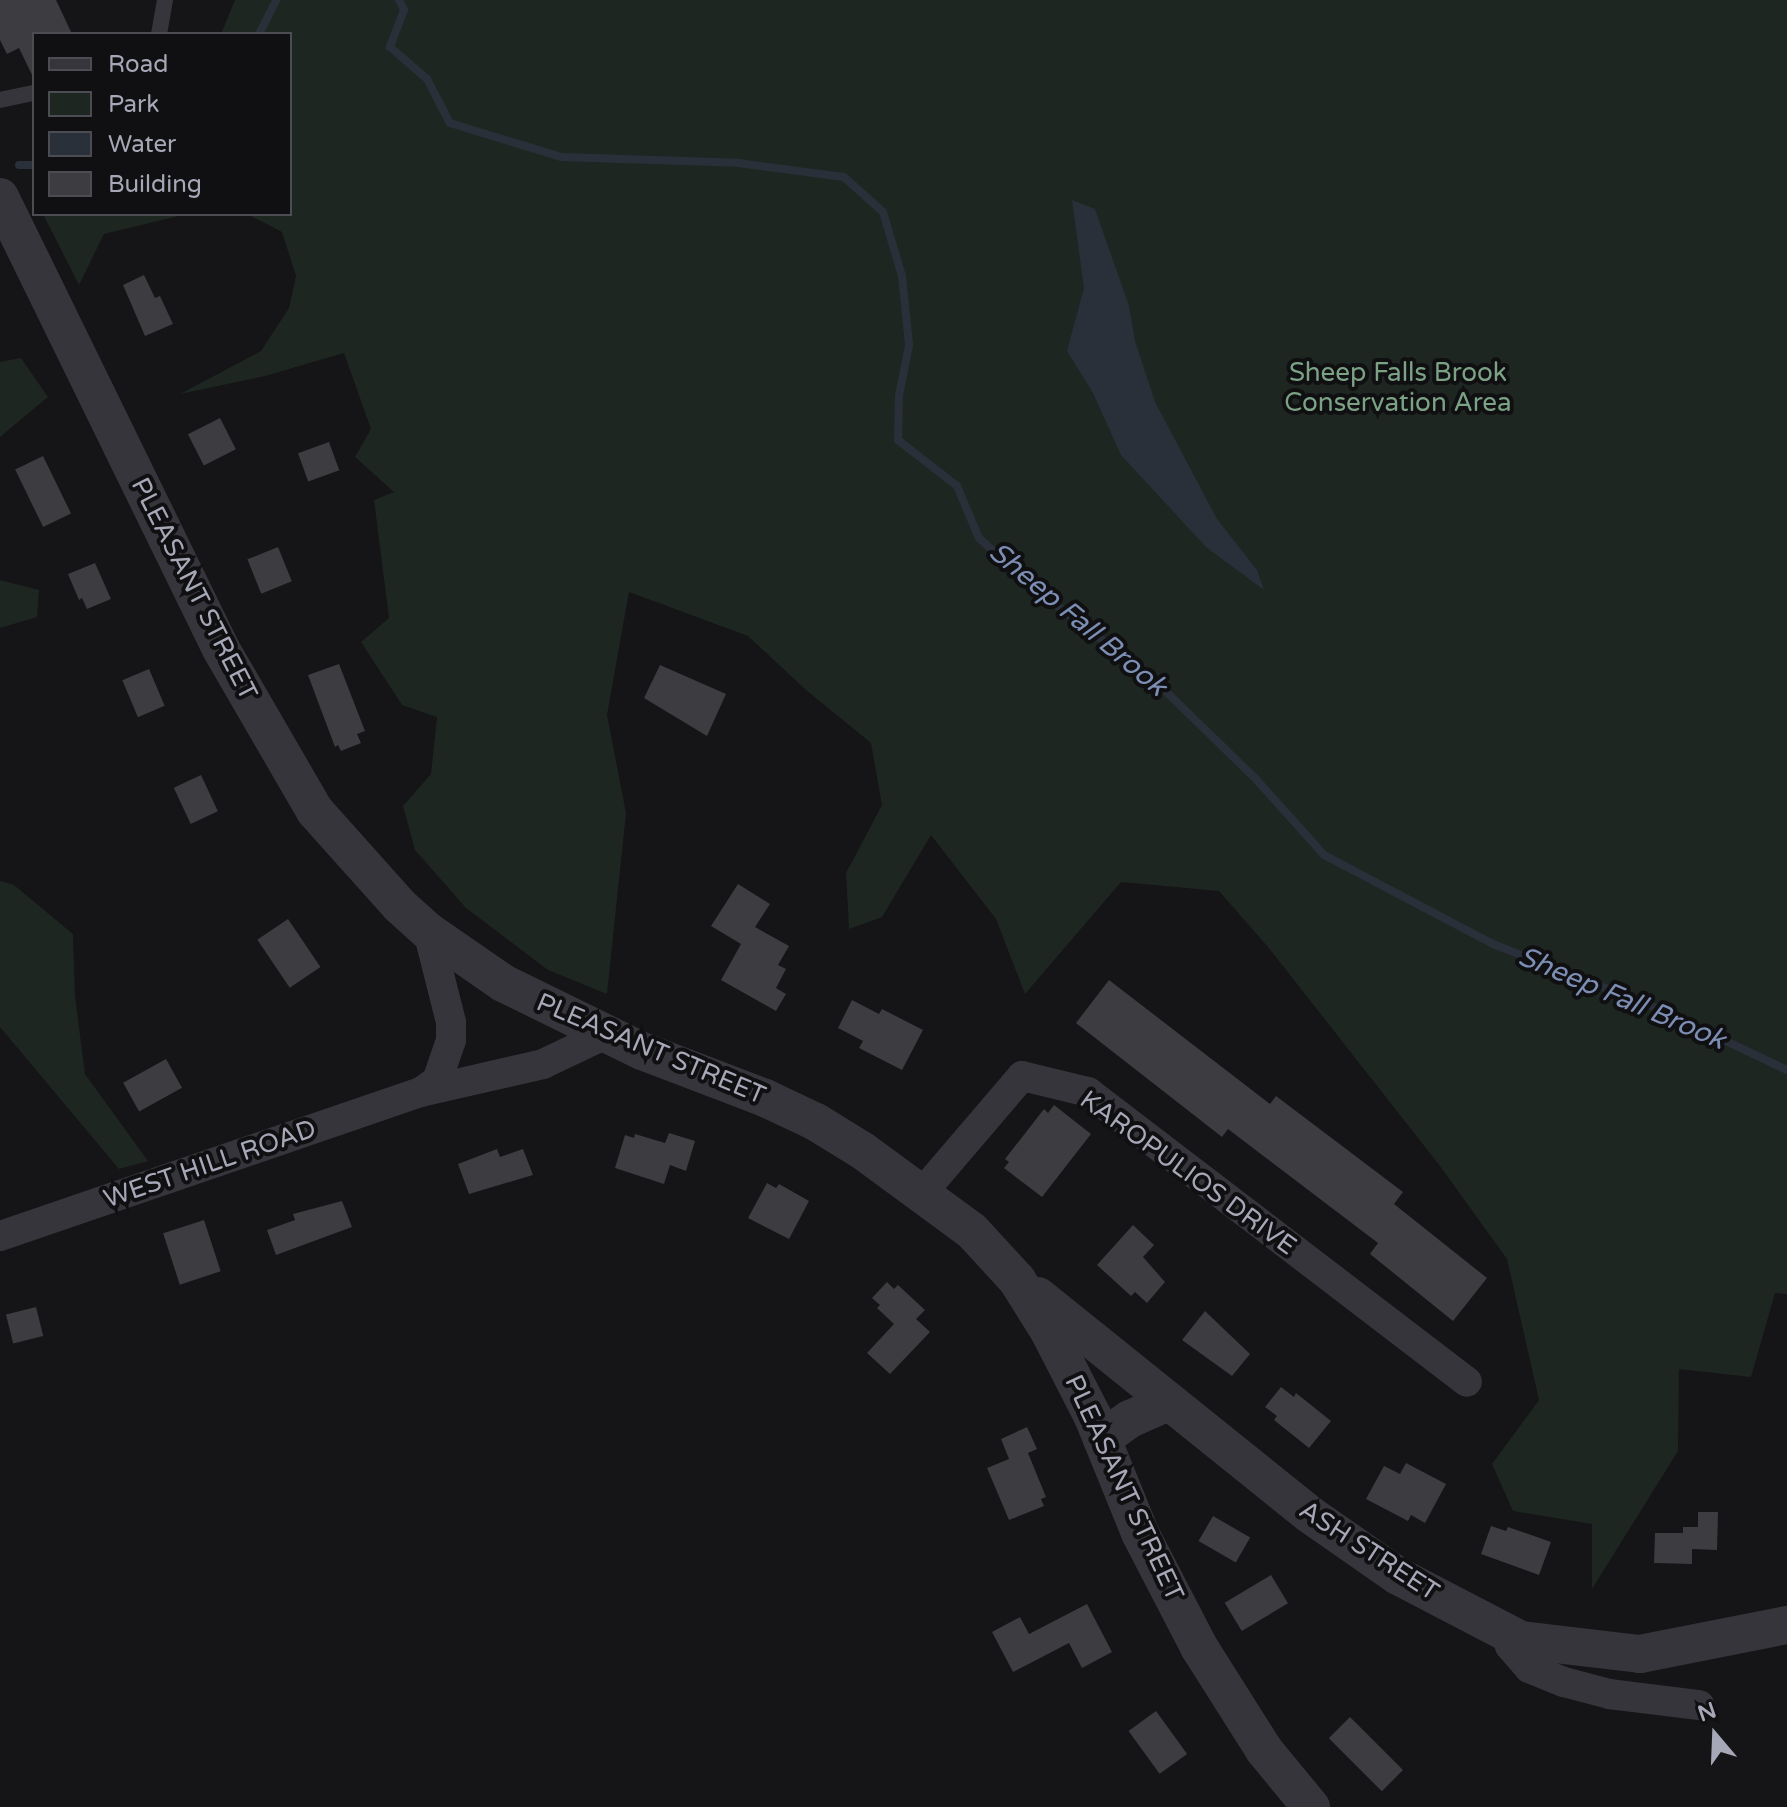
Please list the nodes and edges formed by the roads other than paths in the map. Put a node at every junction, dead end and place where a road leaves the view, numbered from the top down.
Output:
1 (165, 0) edge
2 (159, 32) edge
3 (32, 93) edge
4 (0, 100) edge
5 (4, 217) edge
6 (428, 931) junction
7 (606, 1034) junction
8 (421, 1092) junction
9 (922, 1193) junction
10 (0, 1236) edge
11 (1017, 1280) junction
12 (1467, 1382) dead end
13 (1168, 1402) junction
14 (1102, 1439) junction
15 (1787, 1625) edge
16 (1505, 1632) junction
17 (1699, 1705) dead end
18 (1311, 1807) edge

1 - 2 lane
3 - 4 lane
5 - 6 street, PLEASANT STREET
6 - 7 street, PLEASANT STREET
6 - 8 street
7 - 8 street, WEST HILL ROAD
7 - 9 street, PLEASANT STREET
8 - 10 street, WEST HILL ROAD
9 - 11 street, PLEASANT STREET
9 - 12 street, KAROPULIOS DRIVE
11 - 13 street, ASH STREET
11 - 14 street, PLEASANT STREET
13 - 14 street
13 - 16 street, ASH STREET
14 - 18 street, PLEASANT STREET
15 - 16 street, ASH STREET
16 - 17 street

